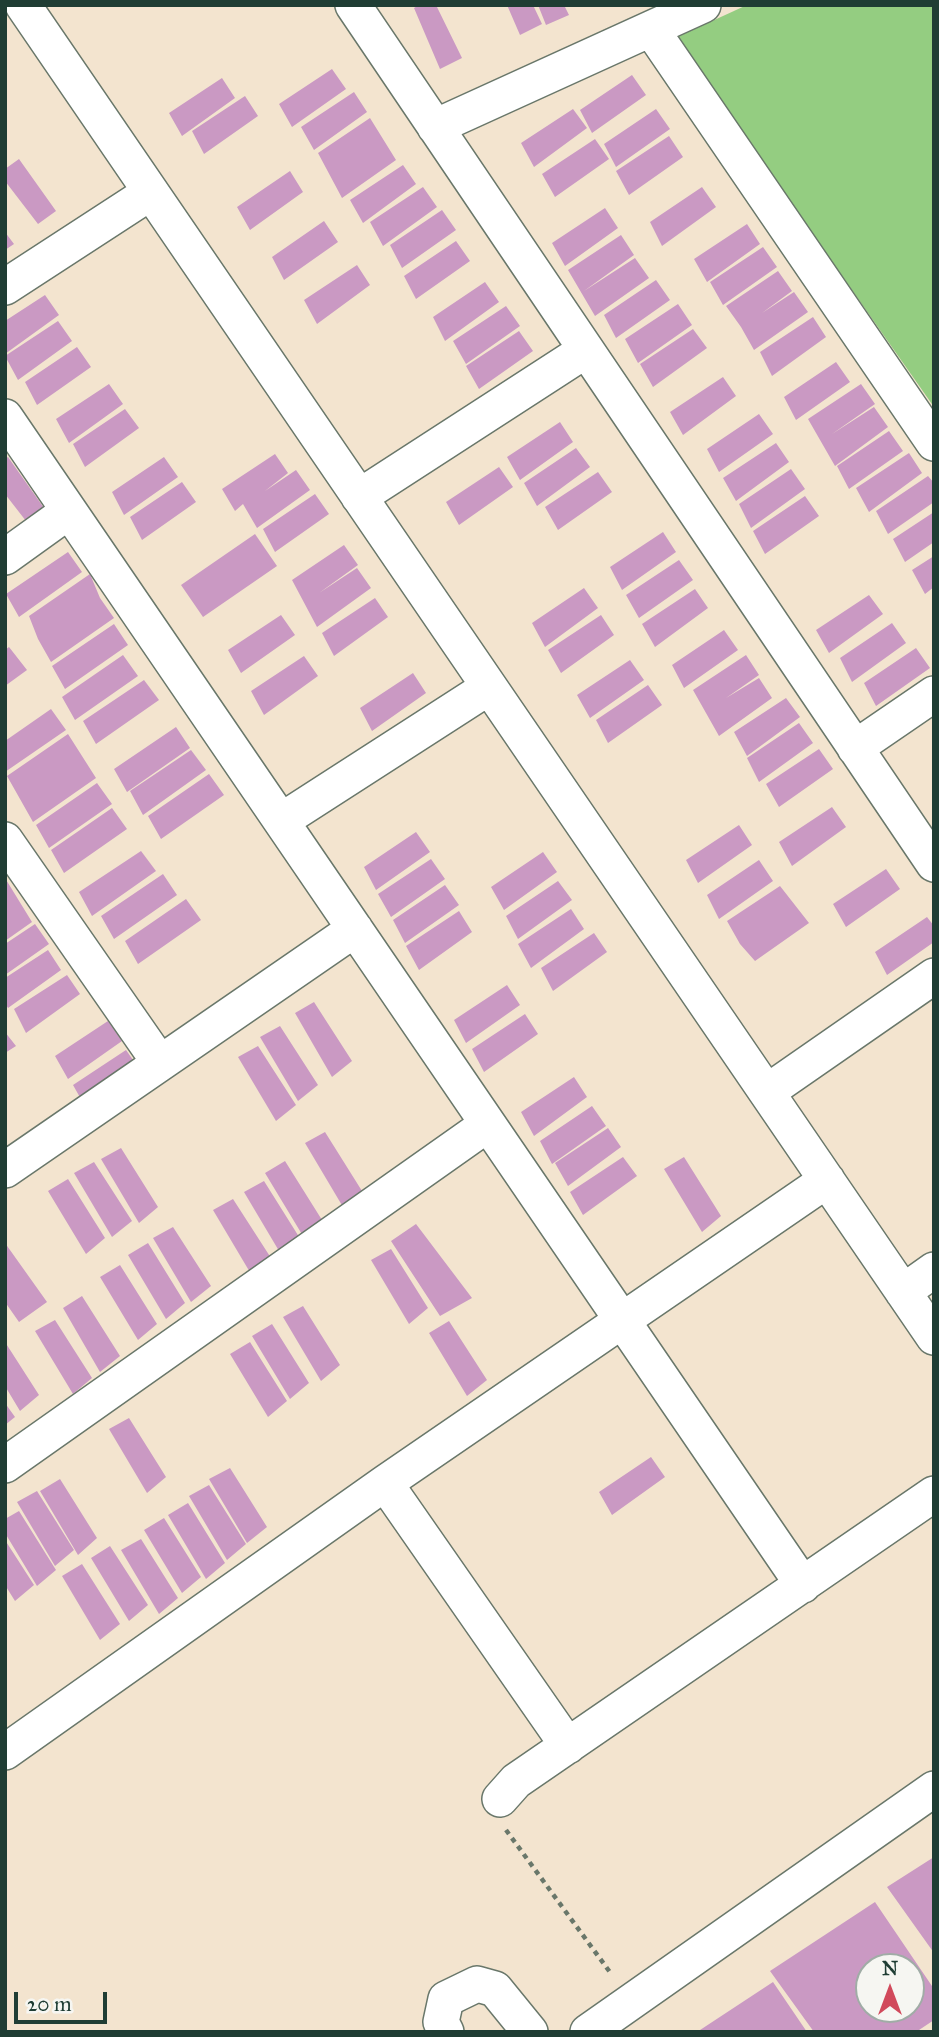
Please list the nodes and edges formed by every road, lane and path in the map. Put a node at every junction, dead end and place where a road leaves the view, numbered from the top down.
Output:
1 (22, 5) edge
2 (353, 5) edge
3 (703, 5) edge
4 (5, 16) edge
5 (651, 29) junction
6 (435, 127) junction
7 (151, 192) junction
8 (5, 287) edge
9 (586, 350) junction
10 (5, 417) edge
11 (934, 443) edge
12 (359, 497) junction
13 (69, 510) junction
14 (5, 556) edge
15 (489, 687) junction
16 (934, 694) edge
17 (855, 748) junction
18 (281, 821) junction
19 (5, 840) edge
20 (934, 864) edge
21 (355, 929) junction
22 (934, 976) edge
23 (160, 1063) junction
24 (766, 1092) junction
25 (488, 1124) junction
26 (5, 1170) edge
27 (827, 1180) junction
28 (934, 1270) edge
29 (903, 1292) junction
30 (622, 1320) junction
31 (934, 1337) edge
32 (5, 1465) edge
33 (385, 1483) junction
34 (934, 1494) edge
35 (803, 1585) junction
36 (568, 1746) junction
37 (5, 1752) edge
38 (934, 1789) edge
39 (499, 1799) joint
40 (632, 2002) junction
41 (446, 2032) edge
42 (530, 2032) edge
43 (588, 2032) edge

1 - 4 street
1 - 7 street
2 - 6 street
3 - 5 street
5 - 6 street
5 - 11 street
6 - 9 street
7 - 8 street
7 - 12 street
9 - 12 street
9 - 17 street
10 - 13 street
12 - 15 street
13 - 14 street
13 - 18 street
15 - 18 street
15 - 24 street
16 - 17 street
17 - 20 street
18 - 21 street
19 - 23 street
21 - 23 street
21 - 25 street
22 - 24 street
23 - 26 street
24 - 27 street
25 - 30 street
25 - 32 street
27 - 29 street
27 - 30 street
28 - 29 street
29 - 31 street
30 - 33 street
30 - 35 street
33 - 36 street
33 - 37 street
34 - 35 street
35 - 36 street
36 - 39 street
38 - 40 street
39 - 40 path
40 - 43 street
41 - 42 street

